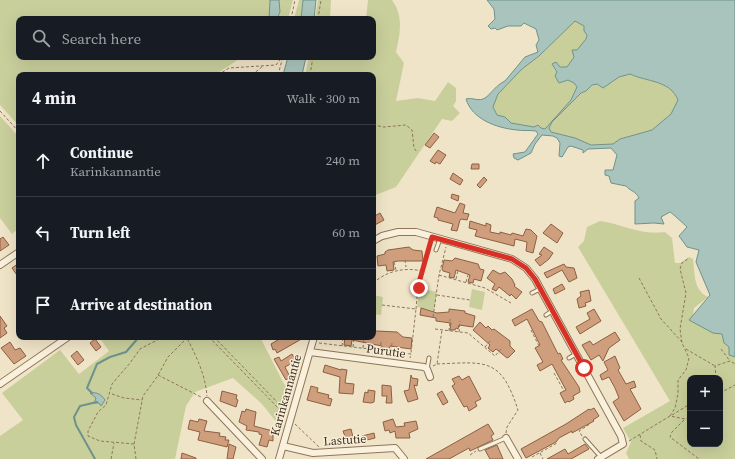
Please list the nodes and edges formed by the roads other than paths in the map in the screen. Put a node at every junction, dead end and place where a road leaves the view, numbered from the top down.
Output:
1 (376, 239) edge
2 (440, 239) junction
3 (436, 250) dead end
4 (16, 254) edge
5 (0, 265) edge
6 (540, 289) junction
7 (532, 294) dead end
8 (552, 311) junction
9 (546, 315) dead end
10 (64, 340) edge
11 (313, 340) edge
12 (310, 352) junction
13 (576, 354) junction
14 (429, 358) dead end
15 (569, 358) dead end
16 (427, 369) junction
17 (0, 375) edge
18 (430, 377) dead end
19 (2, 383) edge
20 (207, 401) road end
21 (506, 438) joint
22 (585, 439) road end
23 (283, 446) junction
24 (480, 449) road end
25 (599, 458) edge
26 (262, 459) edge
27 (279, 459) edge
28 (404, 459) edge
29 (518, 459) edge

1 - 2 street
2 - 3 lane
2 - 6 street
4 - 5 street
6 - 7 lane
6 - 8 street
8 - 9 lane
8 - 13 street
10 - 19 street
11 - 12 street, Karinkannantie
12 - 16 street, Purutie
12 - 23 street, Karinkannantie
13 - 15 lane
13 - 25 street
14 - 16 lane
16 - 18 street
17 - 19 street
20 - 26 street
21 - 24 lane
21 - 29 street
22 - 25 lane
23 - 27 street, Karinkannantie
23 - 28 street, Lastutie

